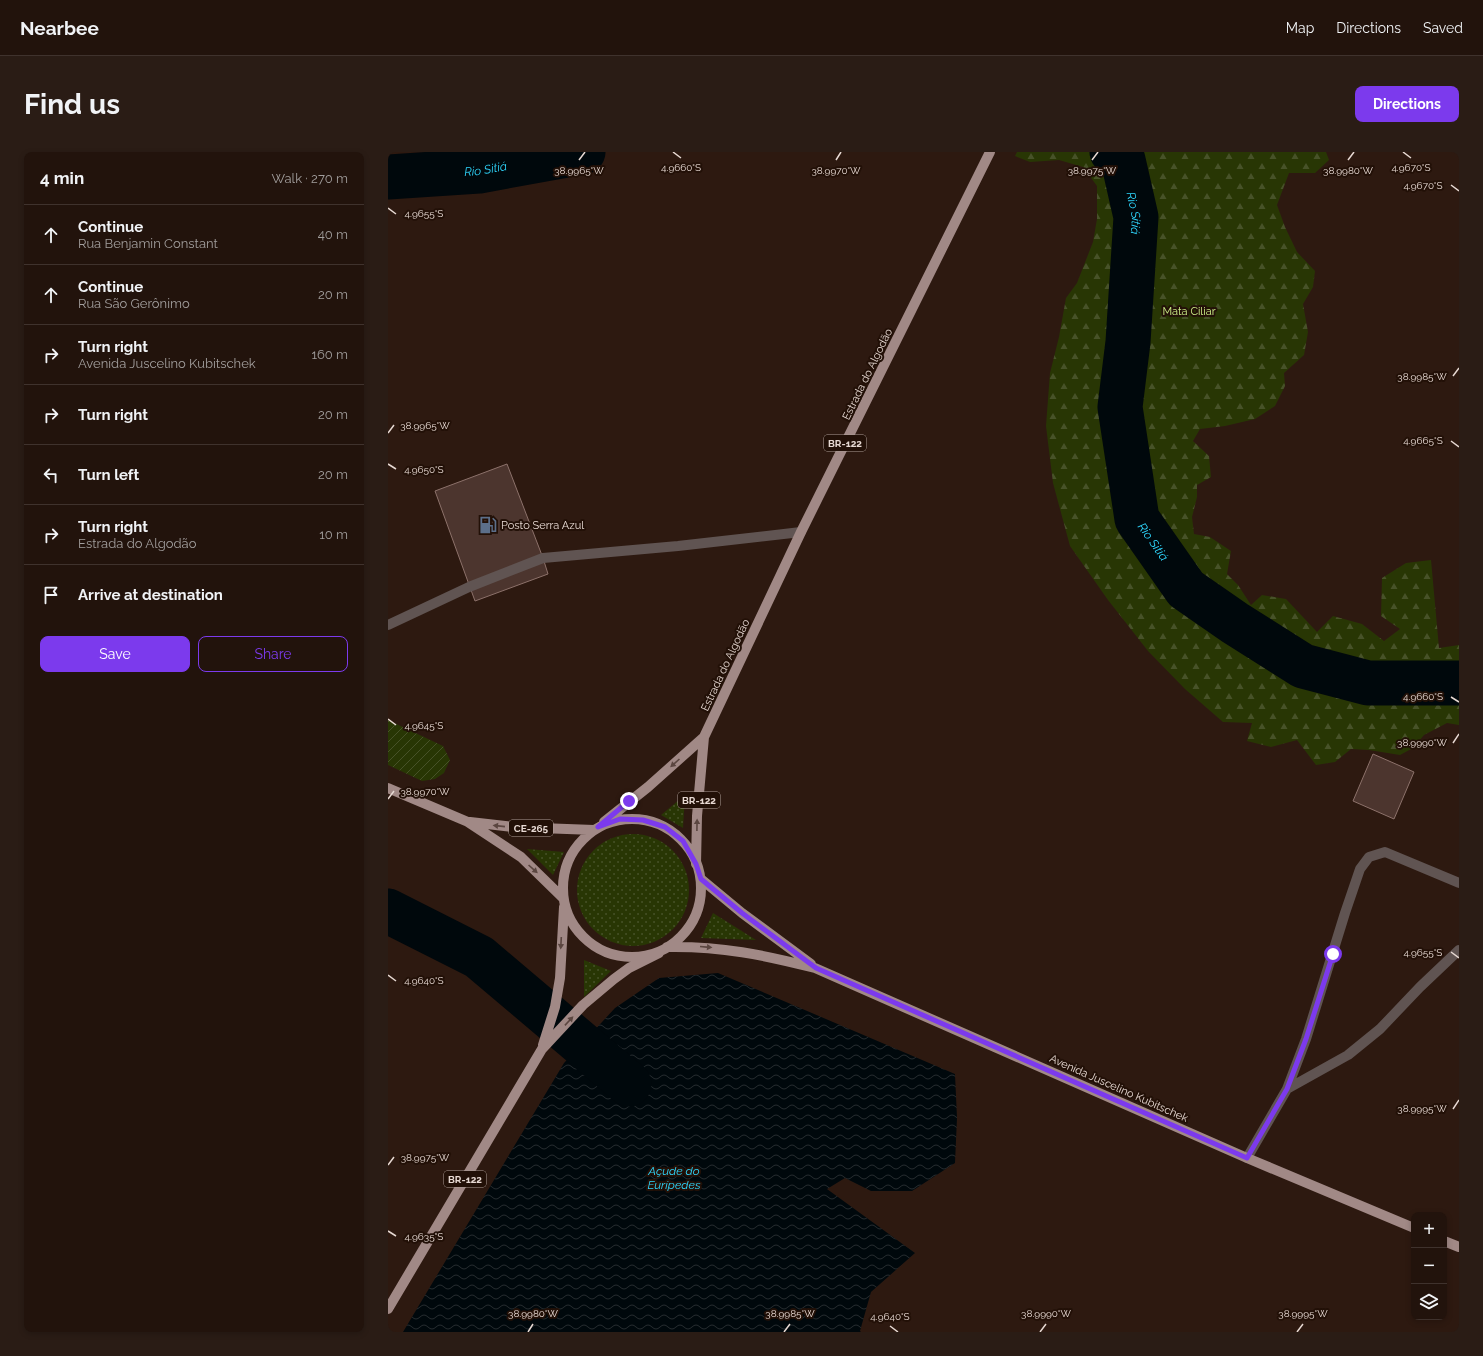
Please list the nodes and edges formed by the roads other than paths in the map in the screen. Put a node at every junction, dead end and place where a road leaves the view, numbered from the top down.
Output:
1 (990, 152) edge
2 (802, 532) junction
3 (388, 625) edge
4 (704, 737) junction
5 (388, 788) edge
6 (468, 822) junction
7 (596, 829) junction
8 (696, 864) junction
9 (701, 879) junction
10 (1459, 883) edge
11 (564, 901) junction
12 (668, 947) junction
13 (1459, 950) edge
14 (658, 953) junction
15 (816, 968) junction
16 (542, 1049) junction
17 (1287, 1089) junction
18 (1247, 1158) junction
19 (1411, 1227) edge
20 (1447, 1242) edge
21 (1459, 1247) edge
22 (388, 1309) edge

1 - 2 main road, Estrada do Algodão / BR-122
2 - 3 street
2 - 4 main road, Estrada do Algodão / BR-122
4 -> 7 main road, Estrada do Algodão / BR-122
8 -> 4 main road, Estrada do Algodão / BR-122
5 - 6 main road, CE-265
7 -> 6 main road, CE-265
6 -> 11 main road, CE-265
7 - 8 main road
7 - 11 main road
8 - 9 main road
9 - 12 main road
9 - 15 main road, Avenida Juscelino Kubitschek
10 - 17 street
11 - 14 main road
11 -> 16 main road, BR-122
12 - 14 main road
12 -> 15 main road, Avenida Juscelino Kubitschek
13 - 17 street
16 -> 14 main road, BR-122
15 - 18 main road, Avenida Juscelino Kubitschek
16 - 22 main road, BR-122
17 - 18 street
18 - 19 main road, Avenida Juscelino Kubitschek
20 - 21 main road

